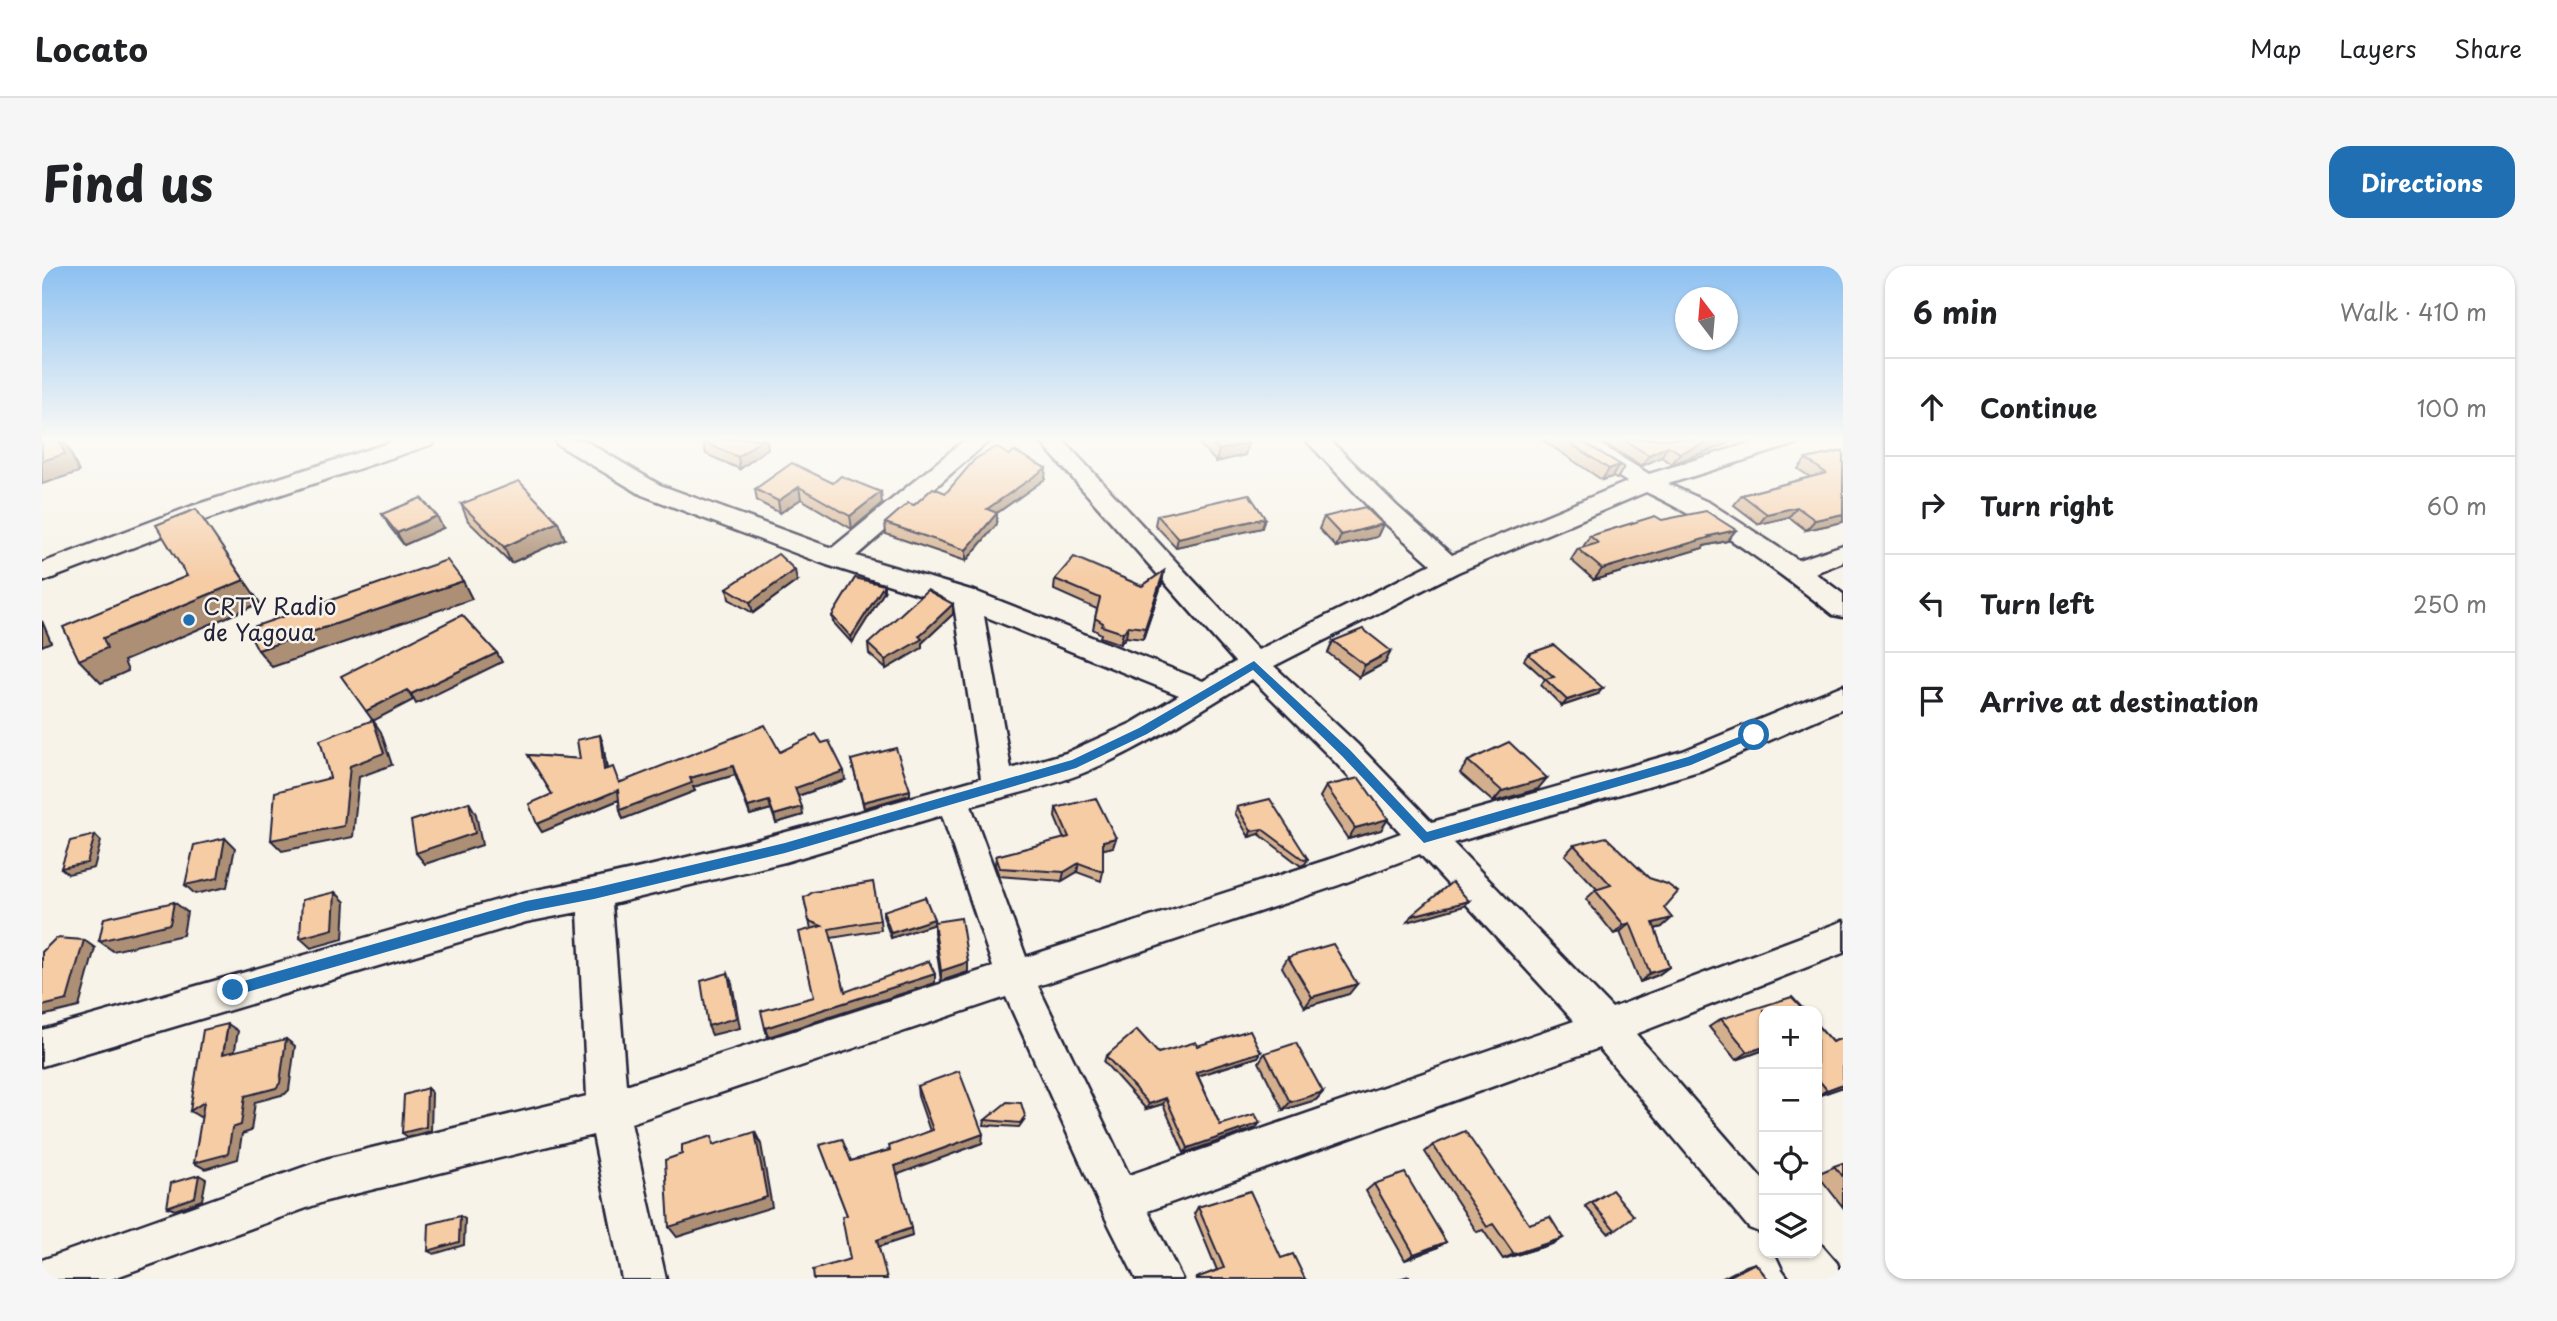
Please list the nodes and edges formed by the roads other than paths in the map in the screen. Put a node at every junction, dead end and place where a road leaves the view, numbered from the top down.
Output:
1 (280, 486) edge
2 (645, 486) edge
3 (923, 486) edge
4 (1092, 486) edge
5 (1363, 486) edge
6 (1636, 486) edge
7 (1655, 486) edge
8 (1843, 553) edge
9 (836, 559) junction
10 (1449, 566) junction
11 (1795, 571) junction
12 (42, 573) edge
13 (967, 599) junction
14 (1843, 608) edge
15 (1254, 664) junction
16 (1206, 694) junction
17 (1843, 696) edge
18 (998, 788) junction
19 (953, 800) junction
20 (1424, 838) junction
21 (594, 894) junction
22 (1843, 936) edge
23 (1015, 977) junction
24 (1606, 1028) junction
25 (42, 1048) edge
26 (608, 1111) junction
27 (1119, 1200) junction
28 (1759, 1207) edge
29 (1803, 1258) edge
30 (50, 1279) edge
31 (644, 1279) edge
32 (1160, 1279) edge
33 (1821, 1279) edge

1 - 12 street
2 - 9 street
3 - 9 street
4 - 15 street
5 - 10 street
6 - 10 street
7 - 11 street
8 - 11 street
9 - 13 street
10 - 15 street
11 - 14 street
13 - 16 street
13 - 18 street
15 - 16 street
15 - 20 street
16 - 18 street
17 - 20 street
18 - 19 street
19 - 21 street
19 - 23 street
20 - 23 street
20 - 24 street
21 - 25 street
21 - 26 street
22 - 24 street
23 - 26 street
23 - 27 street
24 - 27 street
24 - 28 street
26 - 30 street
26 - 31 street
27 - 32 street
29 - 33 street

